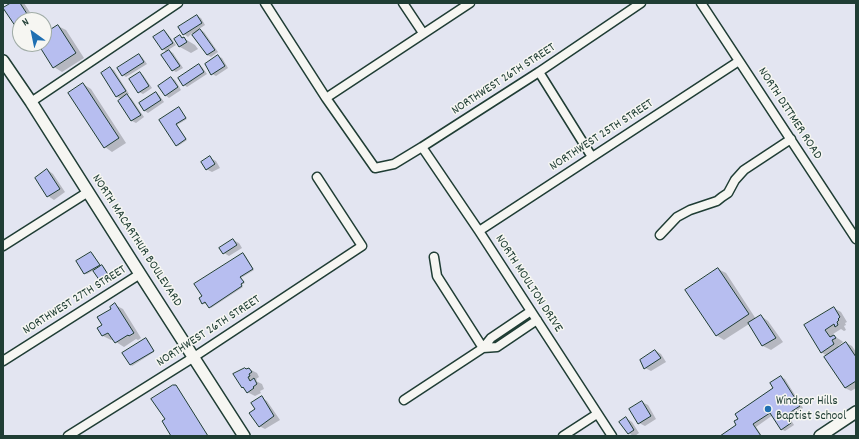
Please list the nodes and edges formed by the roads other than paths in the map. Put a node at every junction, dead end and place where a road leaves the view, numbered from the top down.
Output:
1 (178, 3) edge
2 (264, 3) edge
3 (403, 3) edge
4 (470, 3) edge
5 (641, 3) edge
6 (701, 3) edge
7 (423, 33) junction
8 (3, 61) edge
9 (739, 61) junction
10 (539, 72) junction
11 (326, 98) junction
12 (31, 102) junction
13 (791, 139) junction
14 (422, 147) junction
15 (592, 157) junction
16 (317, 177) dead end
17 (88, 192) junction
18 (479, 231) junction
19 (660, 235) dead end
20 (856, 239) edge
21 (3, 246) edge
22 (434, 257) dead end
23 (140, 274) junction
24 (531, 312) junction
25 (537, 320) junction
26 (504, 329) junction
27 (510, 338) junction
28 (483, 348) junction
29 (194, 357) junction
30 (3, 361) edge
31 (404, 400) dead end
32 (856, 412) edge
33 (597, 414) junction
34 (68, 436) edge
35 (244, 436) edge
36 (563, 436) edge
37 (612, 436) edge
38 (820, 436) edge

1 - 12 street
2 - 11 street
3 - 7 street
4 - 7 street
5 - 10 street, NORTHWEST 26TH STREET
6 - 9 street, NORTH DITTMER ROAD
7 - 11 street
8 - 12 main road, NORTH MACARTHUR BOULEVARD
9 - 13 street, NORTH DITTMER ROAD
9 - 15 street, NORTHWEST 25TH STREET
10 - 14 street, NORTHWEST 26TH STREET
10 - 15 street
11 - 14 street, NORTHWEST 26TH STREET
12 - 17 main road, NORTH MACARTHUR BOULEVARD
13 - 19 street
13 - 20 street, NORTH DITTMER ROAD
14 - 18 street, NORTH MOULTON DRIVE
15 - 18 street, NORTHWEST 25TH STREET
16 - 29 street, NORTHWEST 26TH STREET
17 - 21 street
17 - 23 main road, NORTH MACARTHUR BOULEVARD
18 - 24 street, NORTH MOULTON DRIVE
22 - 28 street
23 - 29 main road, NORTH MACARTHUR BOULEVARD
23 - 30 street, NORTHWEST 27TH STREET
24 - 25 street, NORTH MOULTON DRIVE
24 - 26 street
25 - 27 street
25 - 33 street, NORTH MOULTON DRIVE
26 - 27 street
26 - 28 street
27 - 28 street
28 - 31 street
29 - 34 street, NORTHWEST 26TH STREET
29 - 35 main road, NORTH MACARTHUR BOULEVARD
32 - 38 main road
33 - 36 street
33 - 37 street, NORTH MOULTON DRIVE

